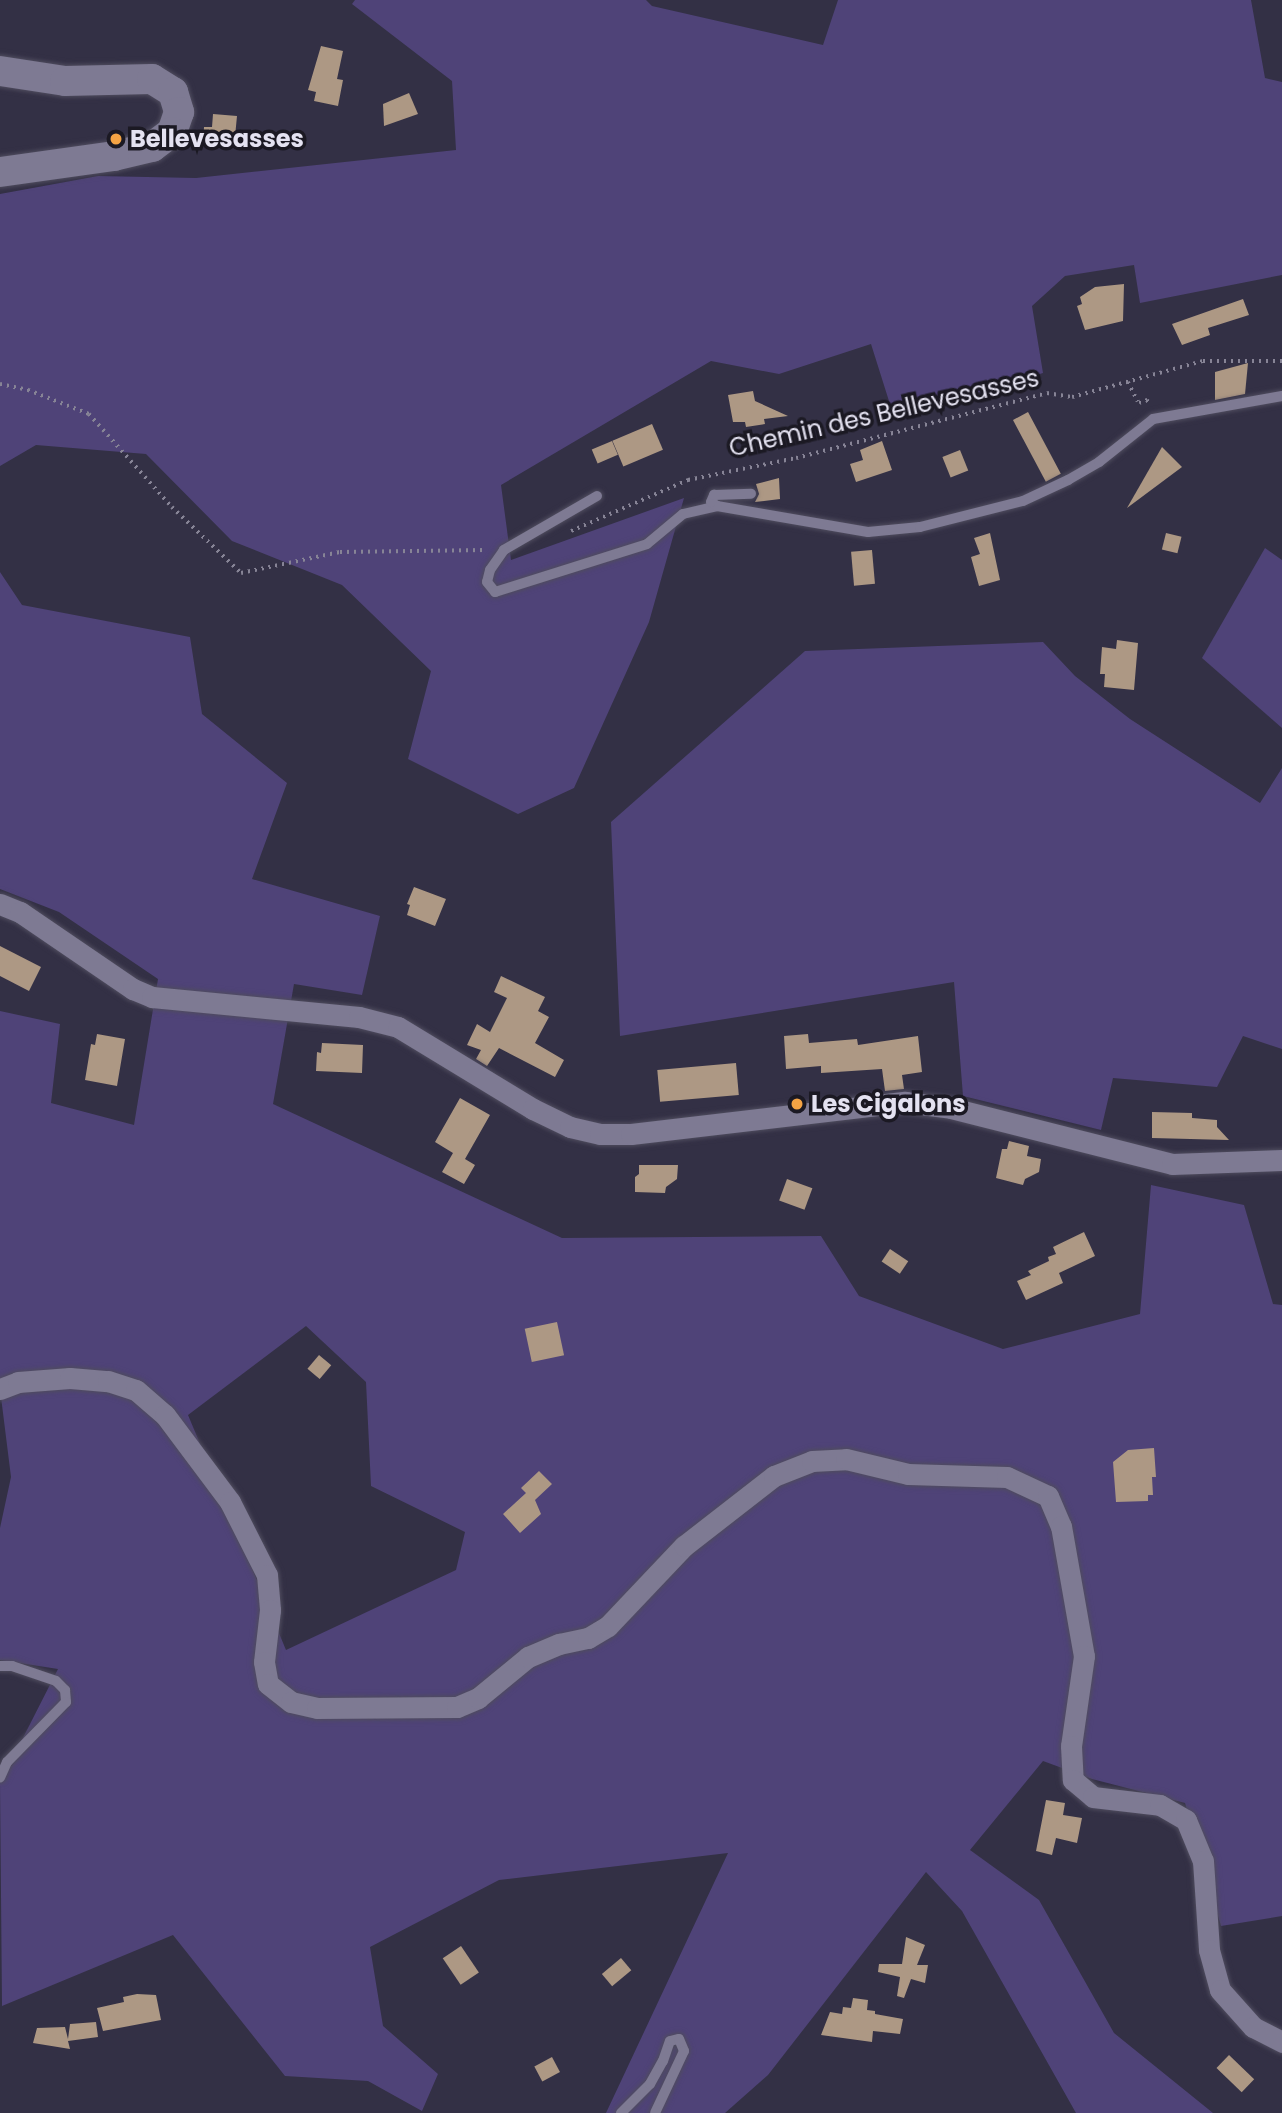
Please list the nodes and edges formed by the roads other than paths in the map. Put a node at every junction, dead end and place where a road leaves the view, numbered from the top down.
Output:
1 (0, 71) edge
2 (0, 172) edge
3 (1282, 396) edge
4 (751, 494) dead end
5 (597, 496) dead end
6 (717, 506) junction
7 (0, 904) edge
8 (1282, 1160) edge
9 (0, 1389) edge
10 (0, 1666) edge
11 (0, 1778) edge
12 (1282, 2042) edge
13 (621, 2113) edge
14 (655, 2113) edge

1 - 2 street
3 - 6 lane
4 - 6 lane
5 - 6 lane
7 - 8 street
9 - 12 street
10 - 11 lane
13 - 14 lane

